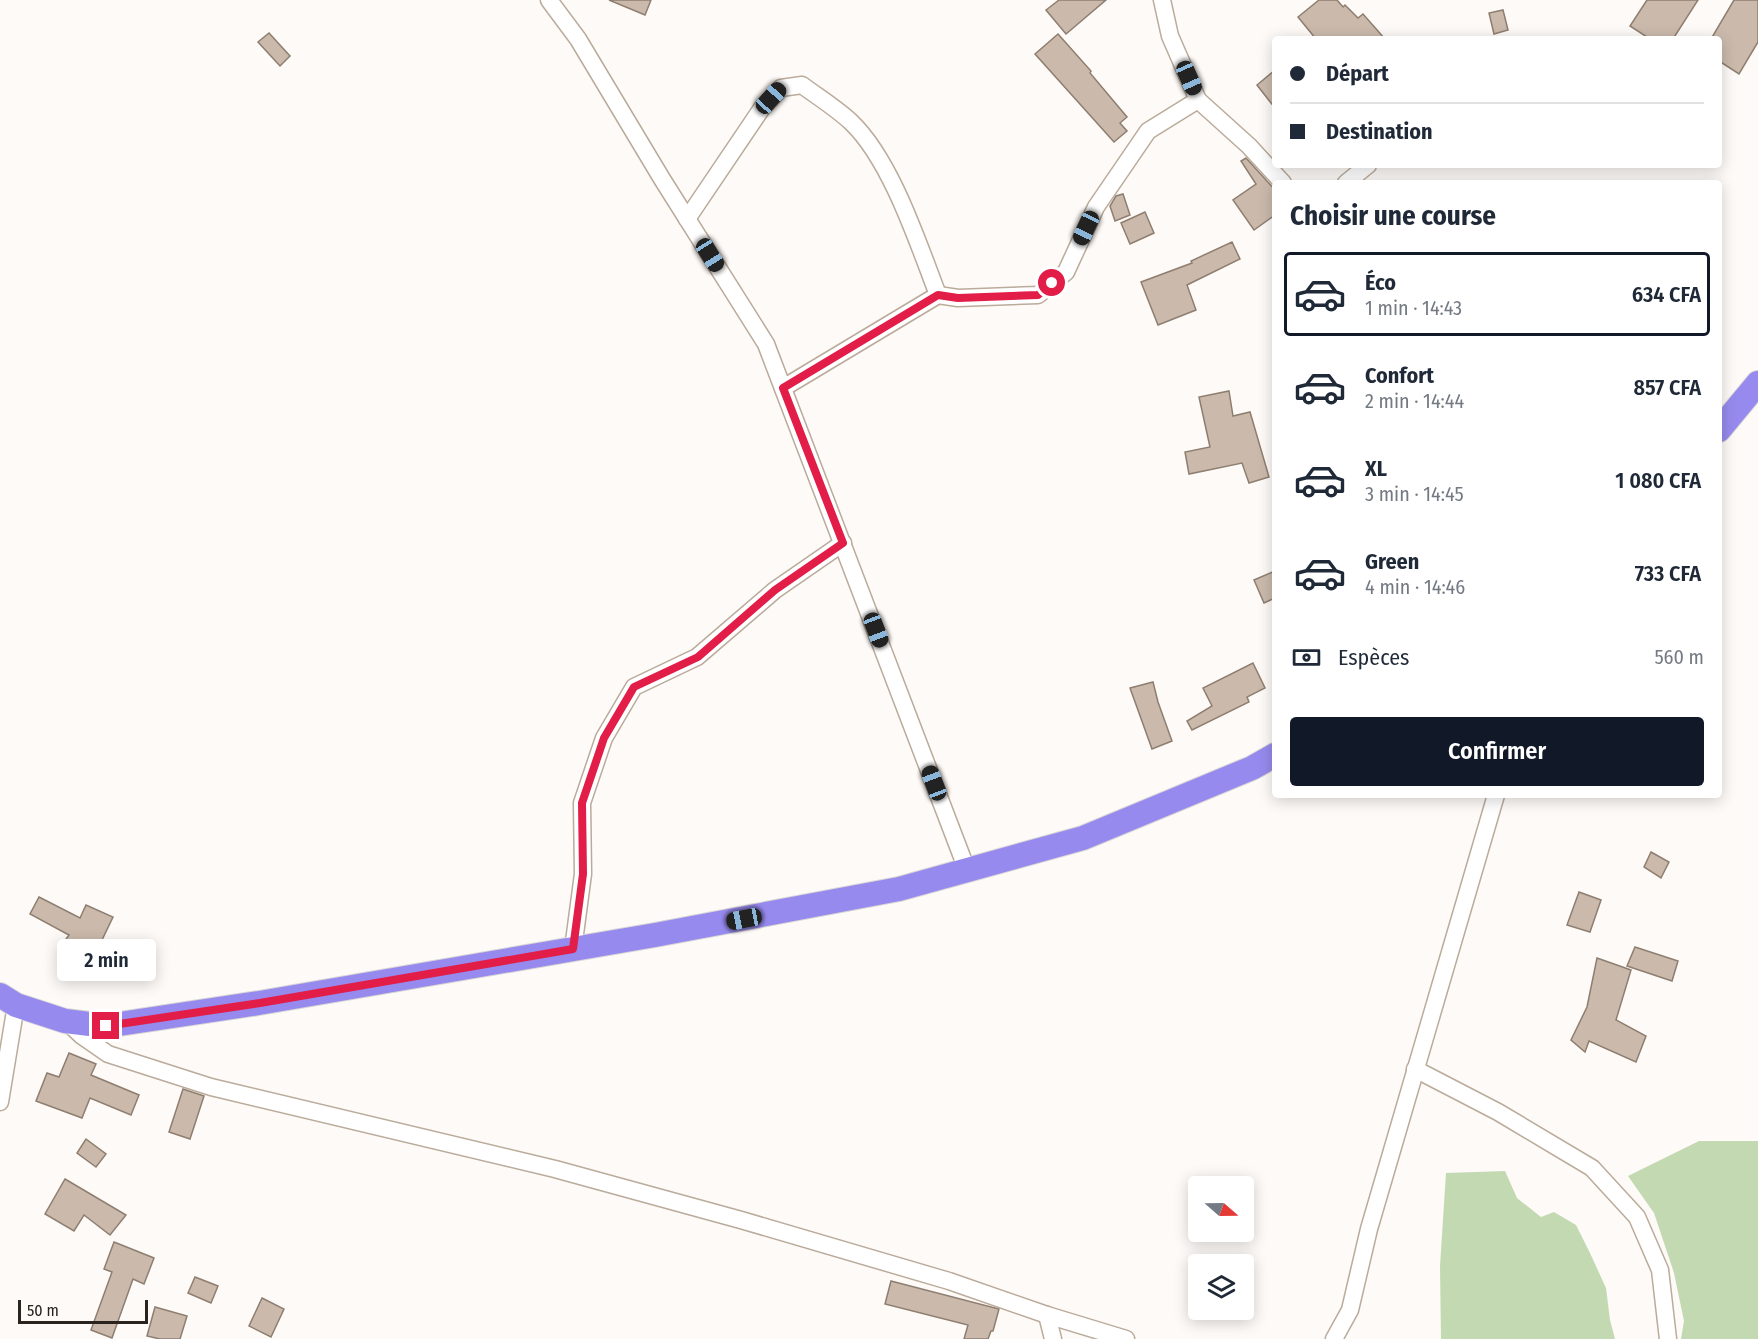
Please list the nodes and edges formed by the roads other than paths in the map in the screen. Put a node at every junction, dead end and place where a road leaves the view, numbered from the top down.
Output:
1 (549, 0) edge
2 (1162, 0) edge
3 (1198, 100) junction
4 (1364, 168) edge
5 (1279, 180) edge
6 (1350, 180) edge
7 (687, 219) junction
8 (938, 295) junction
9 (783, 388) junction
10 (1753, 398) edge
11 (1722, 427) edge
12 (843, 543) junction
13 (1272, 757) edge
14 (1495, 798) edge
15 (968, 870) junction
16 (573, 949) junction
17 (8, 1000) edge
18 (65, 1021) junction
19 (1415, 1069) junction
20 (0, 1102) edge
21 (1047, 1316) junction
22 (1053, 1339) edge
23 (1126, 1339) edge
24 (1334, 1339) edge
25 (1668, 1339) edge

1 - 7 street
2 - 3 street
3 - 5 street
3 - 8 street
4 - 6 street
7 - 8 street
7 - 9 street
8 - 9 street
9 - 12 street
10 - 11 highway
12 - 15 street
12 - 16 street
13 - 15 highway
14 - 19 street
15 - 16 highway
16 - 18 highway
17 - 18 highway
17 - 20 street
18 - 21 street
19 - 24 street
19 - 25 street
21 - 22 street
21 - 23 street

